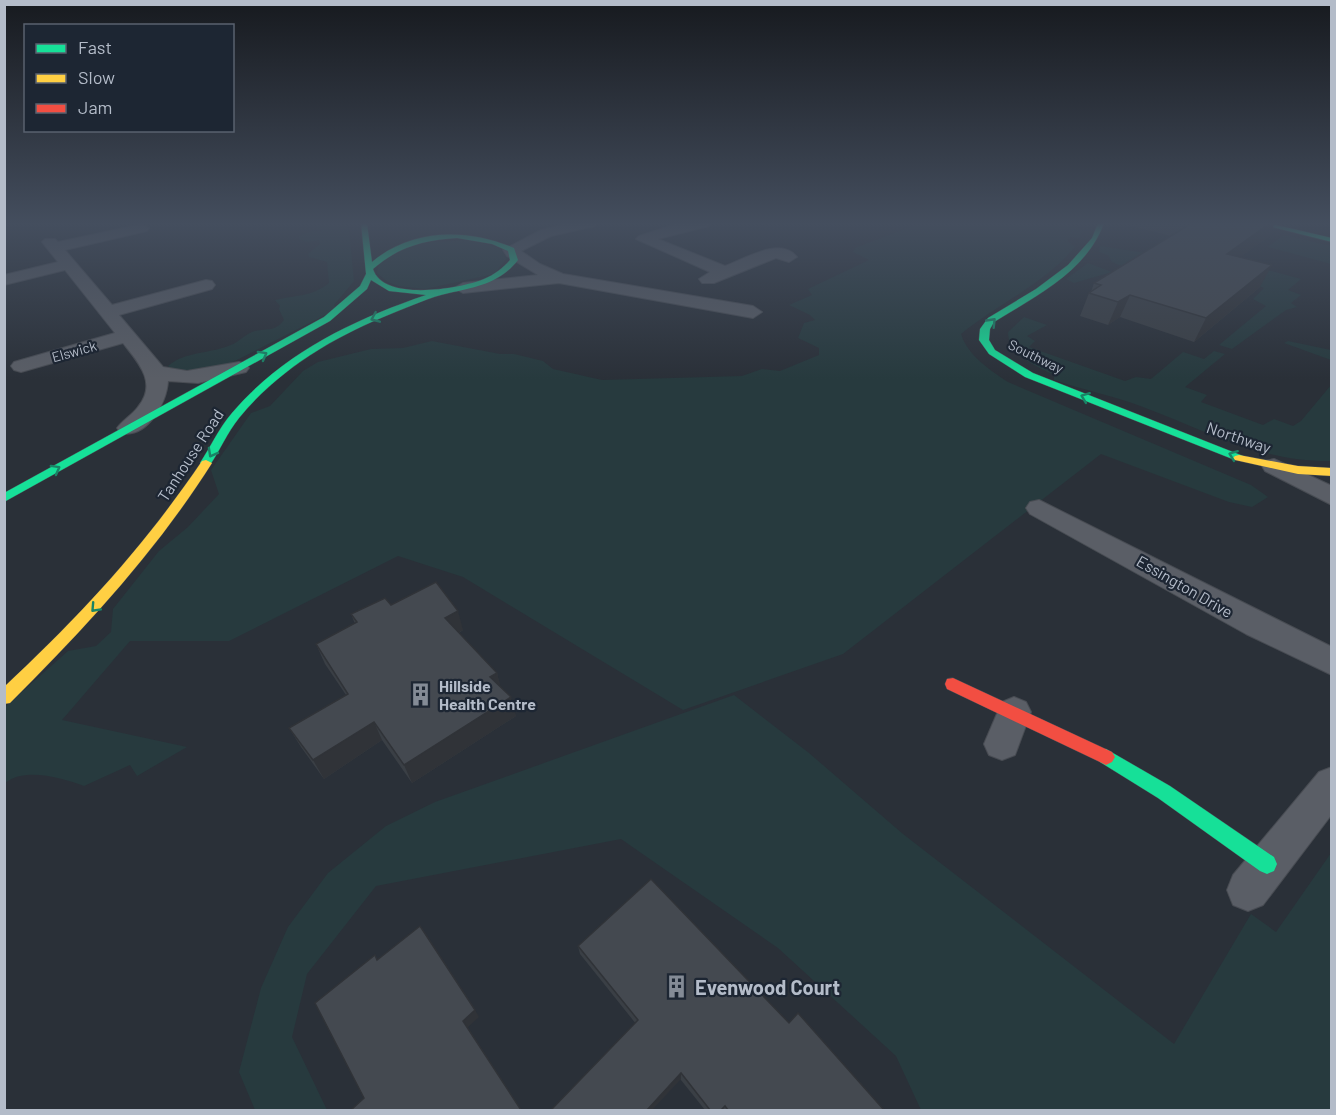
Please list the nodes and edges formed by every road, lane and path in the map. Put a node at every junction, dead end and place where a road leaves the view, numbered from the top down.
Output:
1 (25, 275) edge
2 (76, 275) edge
3 (368, 275) edge
4 (373, 275) edge
5 (495, 275) edge
6 (552, 275) edge
7 (718, 275) edge
8 (1060, 275) edge
9 (559, 278) junction
10 (4, 280) edge
11 (206, 285) dead end
12 (456, 289) junction
13 (681, 301) junction
14 (108, 312) junction
15 (753, 312) dead end
16 (127, 336) junction
17 (22, 367) dead end
18 (239, 368) junction
19 (156, 371) junction
20 (1139, 418) joint
21 (129, 428) junction
22 (1274, 466) junction
23 (1332, 472) edge
24 (4, 498) edge
25 (1332, 498) edge
26 (1039, 508) dead end
27 (1332, 662) edge
28 (953, 684) dead end
29 (4, 698) edge
30 (1332, 784) edge
31 (1257, 877) joint

1 - 10 street
2 - 14 street
18 -> 3 street, Tanhouse Road
4 - 12 street
5 - 12 street, Tanhouse Road
6 - 9 street
7 - 13 street
20 -> 8 street, Southway
9 - 12 street
9 - 13 street
11 - 14 street
12 -> 29 street, Tanhouse Road
13 - 15 street
14 - 16 street
16 - 17 street, Elswick
16 - 19 street
18 - 19 street
18 - 21 street, Tanhouse Road
19 - 21 street
22 -> 20 street, Northway
24 -> 21 street, Tanhouse Road
22 - 23 street, Northway
22 - 25 street
26 - 27 street, Essington Drive
28 - 31 street
30 - 31 street

